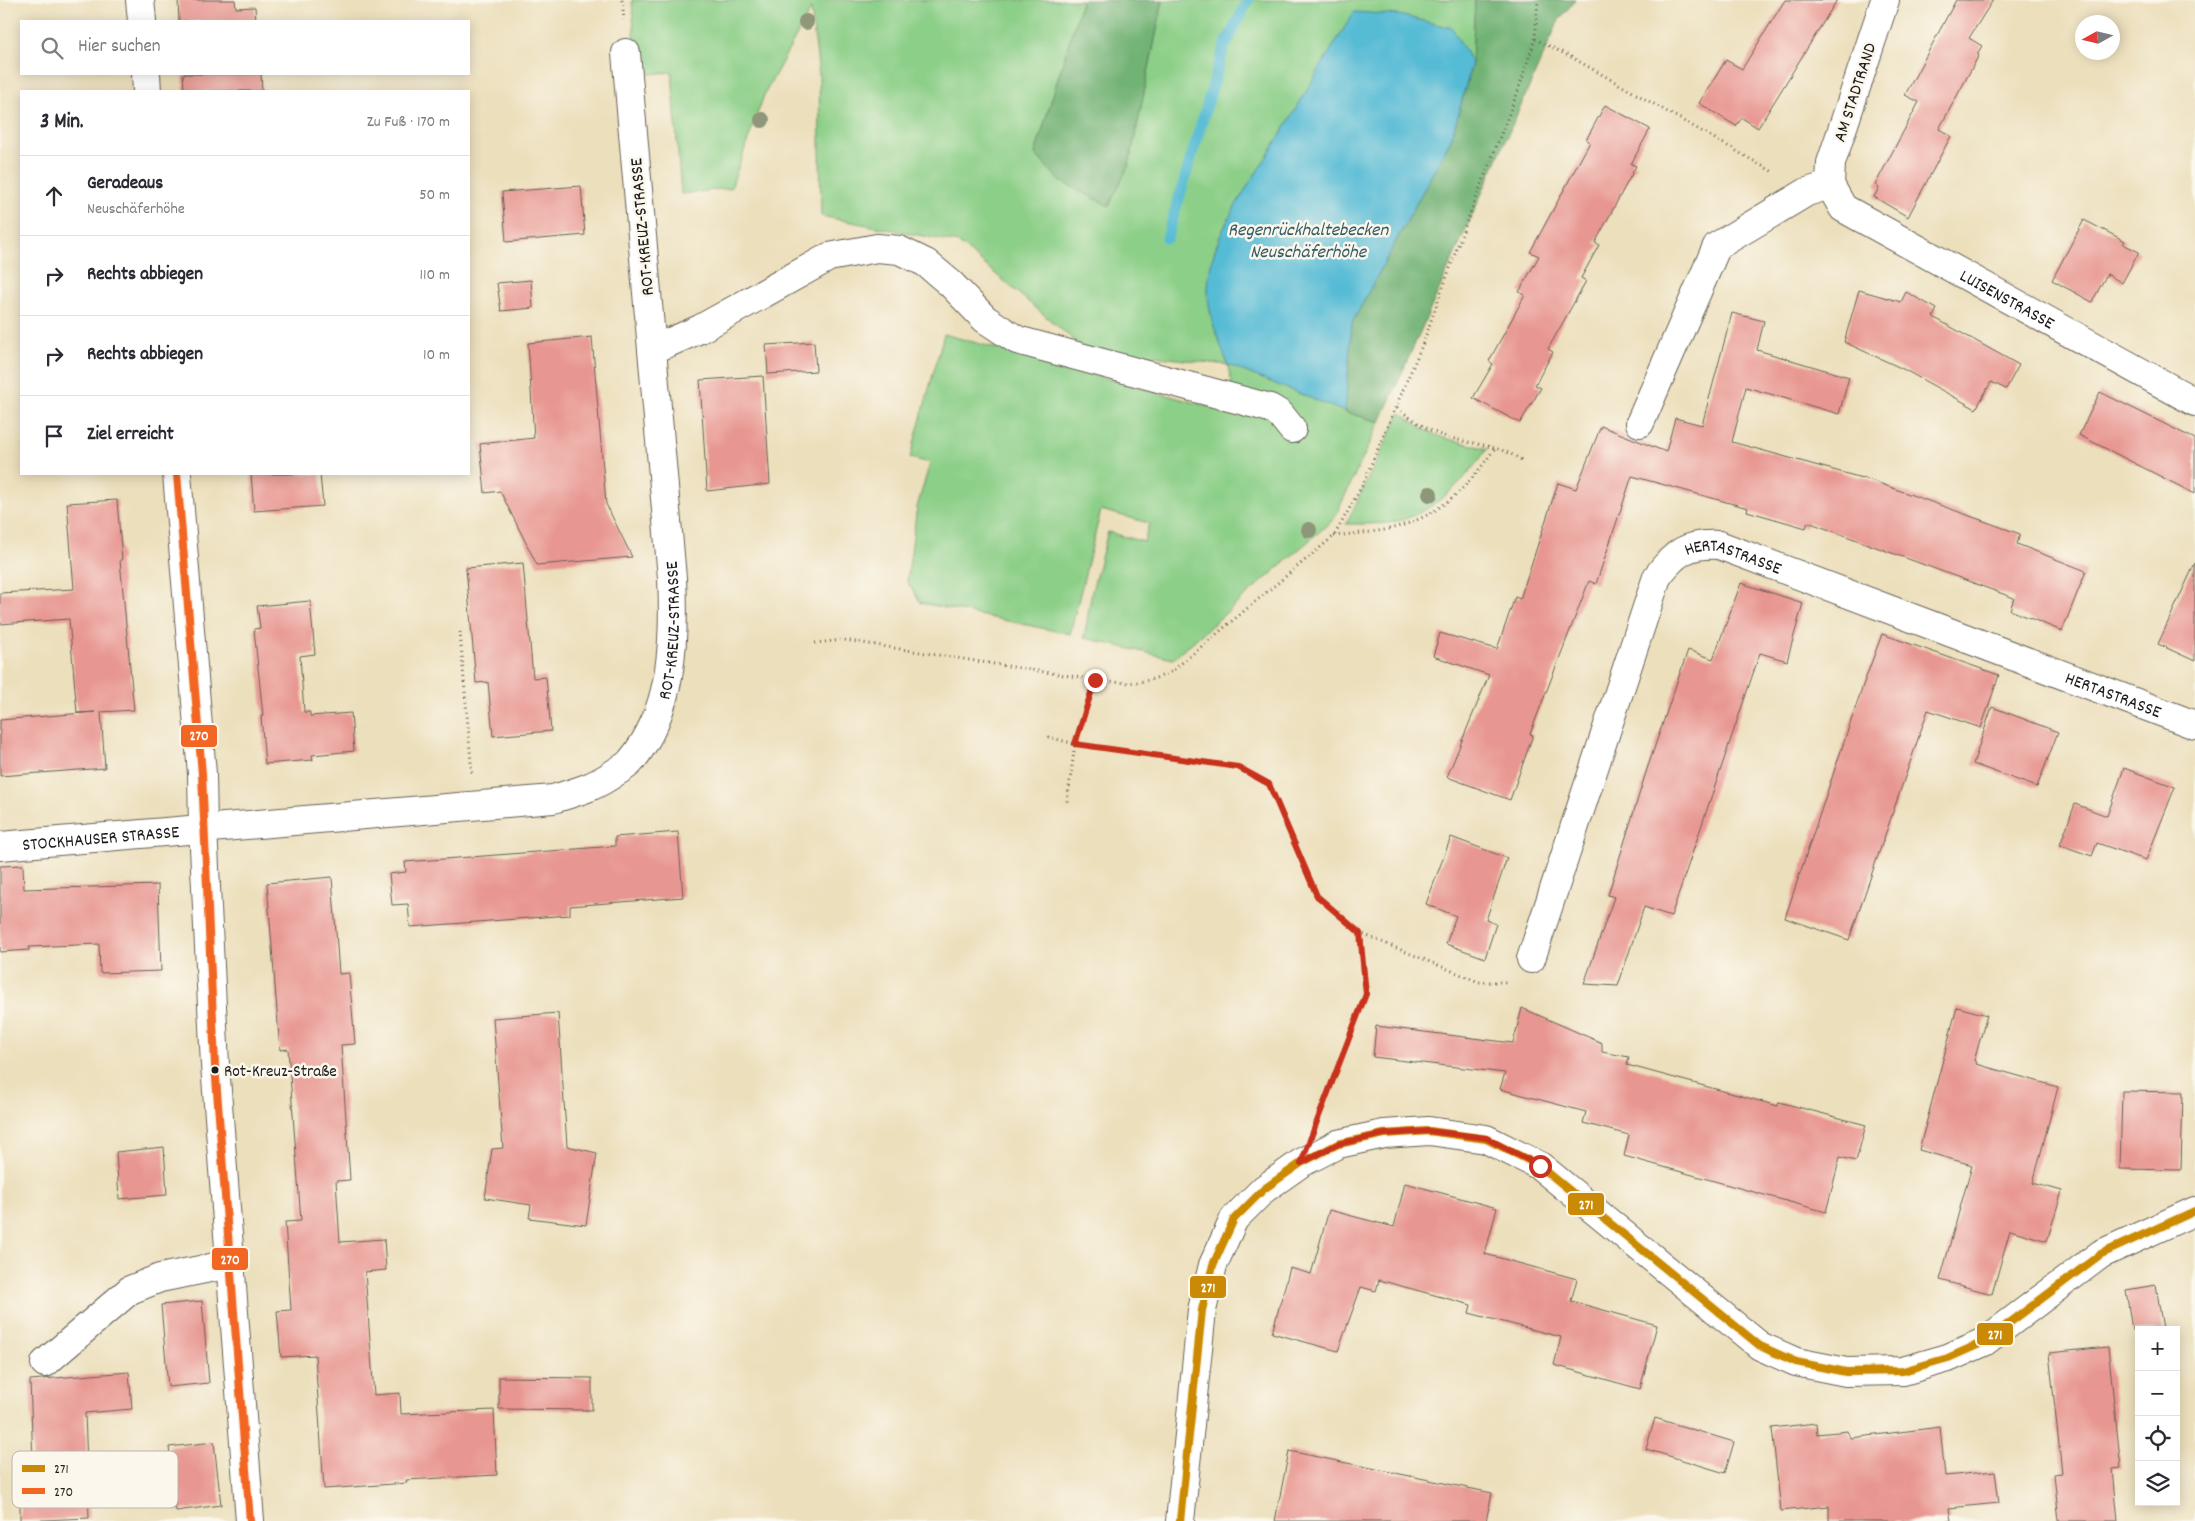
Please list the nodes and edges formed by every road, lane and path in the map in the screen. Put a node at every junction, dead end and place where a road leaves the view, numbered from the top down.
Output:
1 (140, 0) edge
2 (1538, 0) edge
3 (1885, 0) edge
4 (142, 20) edge
5 (1535, 39) junction
6 (626, 53) dead end
7 (146, 75) edge
8 (147, 90) edge
9 (1818, 188) junction
10 (652, 350) junction
11 (2195, 402) edge
12 (1397, 408) junction
13 (1640, 422) dead end
14 (1292, 429) dead end
15 (1495, 448) junction
16 (1523, 461) dead end
17 (177, 475) edge
18 (1334, 536) junction
19 (460, 632) dead end
20 (815, 643) dead end
21 (1095, 680) junction
22 (2195, 725) edge
23 (1048, 737) dead end
24 (1075, 744) junction
25 (1067, 802) dead end
26 (475, 805) junction
27 (203, 828) junction
28 (0, 846) edge
29 (1360, 933) junction
30 (1531, 958) joint
31 (1301, 1163) junction
32 (2195, 1211) edge
33 (230, 1264) junction
34 (45, 1363) dead end
35 (250, 1521) edge
36 (1180, 1521) edge

1 - 4 street
2 - 5 path
3 - 9 street, AM STADTRAND
5 - 9 path
5 - 12 path
6 - 10 street, ROT-KREUZ-STRASSE
7 - 8 street
9 - 11 street, LUISENSTRASSE
9 - 13 street
10 - 14 street
10 - 26 street, ROT-KREUZ-STRASSE
12 - 15 path
12 - 18 path
15 - 16 path
15 - 18 path
17 - 27 street
18 - 21 path
19 - 26 path
20 - 21 path
21 - 24 path
22 - 30 street, HERTASTRASSE
23 - 24 path
24 - 25 path
24 - 29 path
26 - 27 street, ROT-KREUZ-STRASSE
27 - 28 street, STOCKHAUSER STRASSE
27 - 33 street
29 - 30 path
29 - 31 path
31 - 32 street
31 - 36 street
33 - 34 street
33 - 35 street

